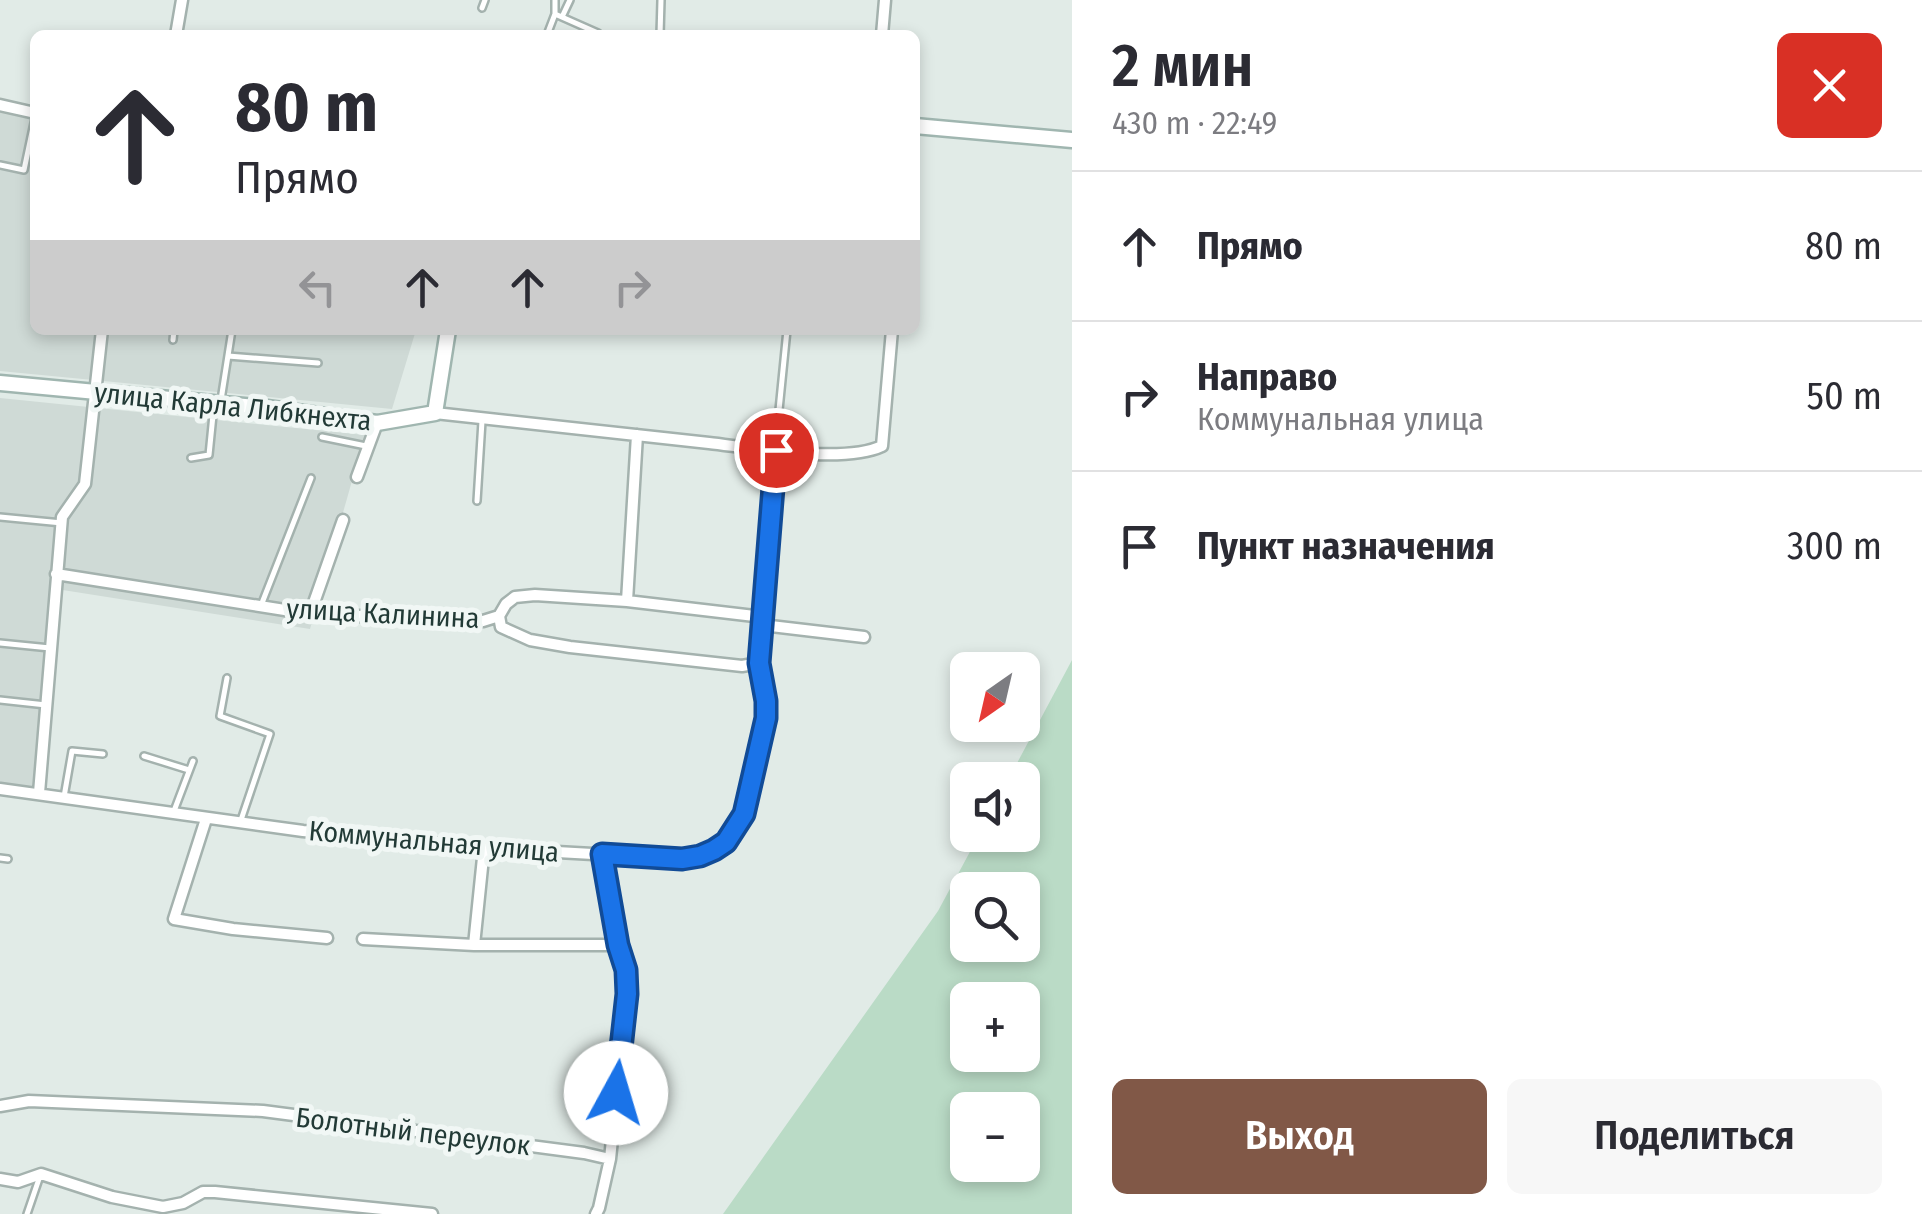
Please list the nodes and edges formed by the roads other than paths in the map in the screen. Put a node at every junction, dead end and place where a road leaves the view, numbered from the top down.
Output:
1 (182, 0) edge
2 (485, 0) edge
3 (555, 0) edge
4 (570, 0) edge
5 (661, 0) edge
6 (886, 0) edge
7 (482, 8) dead end
8 (558, 15) junction
9 (177, 30) edge
10 (550, 30) edge
11 (593, 30) edge
12 (660, 30) edge
13 (883, 30) edge
14 (0, 105) edge
15 (30, 114) edge
16 (920, 126) edge
17 (1072, 140) edge
18 (30, 155) edge
19 (0, 166) edge
20 (101, 335) edge
21 (174, 335) edge
22 (231, 335) edge
23 (447, 335) edge
24 (786, 335) edge
25 (892, 335) edge
26 (173, 340) dead end
27 (228, 356) junction
28 (318, 363) dead end
29 (0, 383) edge
30 (95, 391) junction
31 (218, 403) junction
32 (436, 413) junction
33 (483, 418) junction
34 (377, 424) junction
35 (636, 435) junction
36 (322, 437) dead end
37 (368, 446) junction
38 (776, 450) junction
39 (191, 458) dead end
40 (358, 477) dead end
41 (311, 478) dead end
42 (477, 501) dead end
43 (0, 517) edge
44 (343, 520) dead end
45 (62, 523) junction
46 (56, 574) junction
47 (627, 600) junction
48 (261, 606) junction
49 (310, 614) junction
50 (499, 616) junction
51 (762, 621) junction
52 (864, 637) dead end
53 (0, 643) edge
54 (50, 648) junction
55 (759, 663) junction
56 (226, 678) dead end
57 (0, 700) edge
58 (46, 705) junction
59 (103, 754) dead end
60 (144, 756) dead end
61 (193, 761) dead end
62 (190, 770) junction
63 (0, 789) edge
64 (39, 793) junction
65 (64, 797) junction
66 (173, 814) junction
67 (206, 819) junction
68 (240, 823) junction
69 (484, 848) junction
70 (602, 854) junction
71 (327, 938) dead end
72 (363, 939) dead end
73 (474, 945) junction
74 (618, 945) junction
75 (0, 1106) edge
76 (610, 1158) junction
77 (41, 1174) junction
78 (0, 1179) edge
79 (193, 1196) junction
80 (27, 1214) edge
81 (193, 1214) edge
82 (432, 1214) edge
83 (596, 1214) edge

1 - 9 street
2 - 7 lane
3 - 8 lane
4 - 8 lane
5 - 12 lane
6 - 13 street
8 - 10 lane
8 - 11 lane
14 - 15 street
16 - 17 street
18 - 19 lane
20 - 30 street
21 - 26 lane
22 - 27 lane
23 - 32 street
24 - 38 lane
25 - 38 street, улица Карла Либкнехта
27 - 28 lane
27 - 31 lane
29 - 30 street, улица Карла Либкнехта
30 - 31 street, улица Карла Либкнехта
30 - 45 street
31 - 34 street, улица Карла Либкнехта
31 - 39 lane
32 - 33 street, улица Карла Либкнехта
32 - 34 street, улица Карла Либкнехта
33 - 35 street, улица Карла Либкнехта
33 - 42 lane
34 - 37 street
35 - 38 street, улица Карла Либкнехта
35 - 47 street
36 - 37 lane
37 - 40 street
38 - 51 street, Коммунальная улица
41 - 48 lane
43 - 45 lane
44 - 49 street
45 - 46 street
46 - 48 street, улица Калинина
46 - 54 street
47 - 50 street, улица Калинина
47 - 51 street, улица Калинина
48 - 49 street, улица Калинина
49 - 50 street, улица Калинина
50 - 55 street
51 - 52 street, улица Калинина
51 - 55 street, Коммунальная улица
53 - 54 lane
54 - 58 street
55 - 70 street, Коммунальная улица
56 - 68 lane
57 - 58 lane
58 - 64 street
59 - 65 lane
60 - 62 lane
61 - 62 lane
62 - 66 lane
63 - 64 street, Коммунальная улица
64 - 65 street, Коммунальная улица
65 - 66 street, Коммунальная улица
66 - 67 street, Коммунальная улица
67 - 68 street, Коммунальная улица
67 - 71 street
68 - 69 street, Коммунальная улица
69 - 70 street, Коммунальная улица
69 - 73 street
70 - 74 street
72 - 73 street
73 - 74 street
74 - 76 street
75 - 76 street, Болотный переулок
76 - 83 street
77 - 78 street
77 - 79 street
77 - 80 lane
79 - 81 street
79 - 82 street

